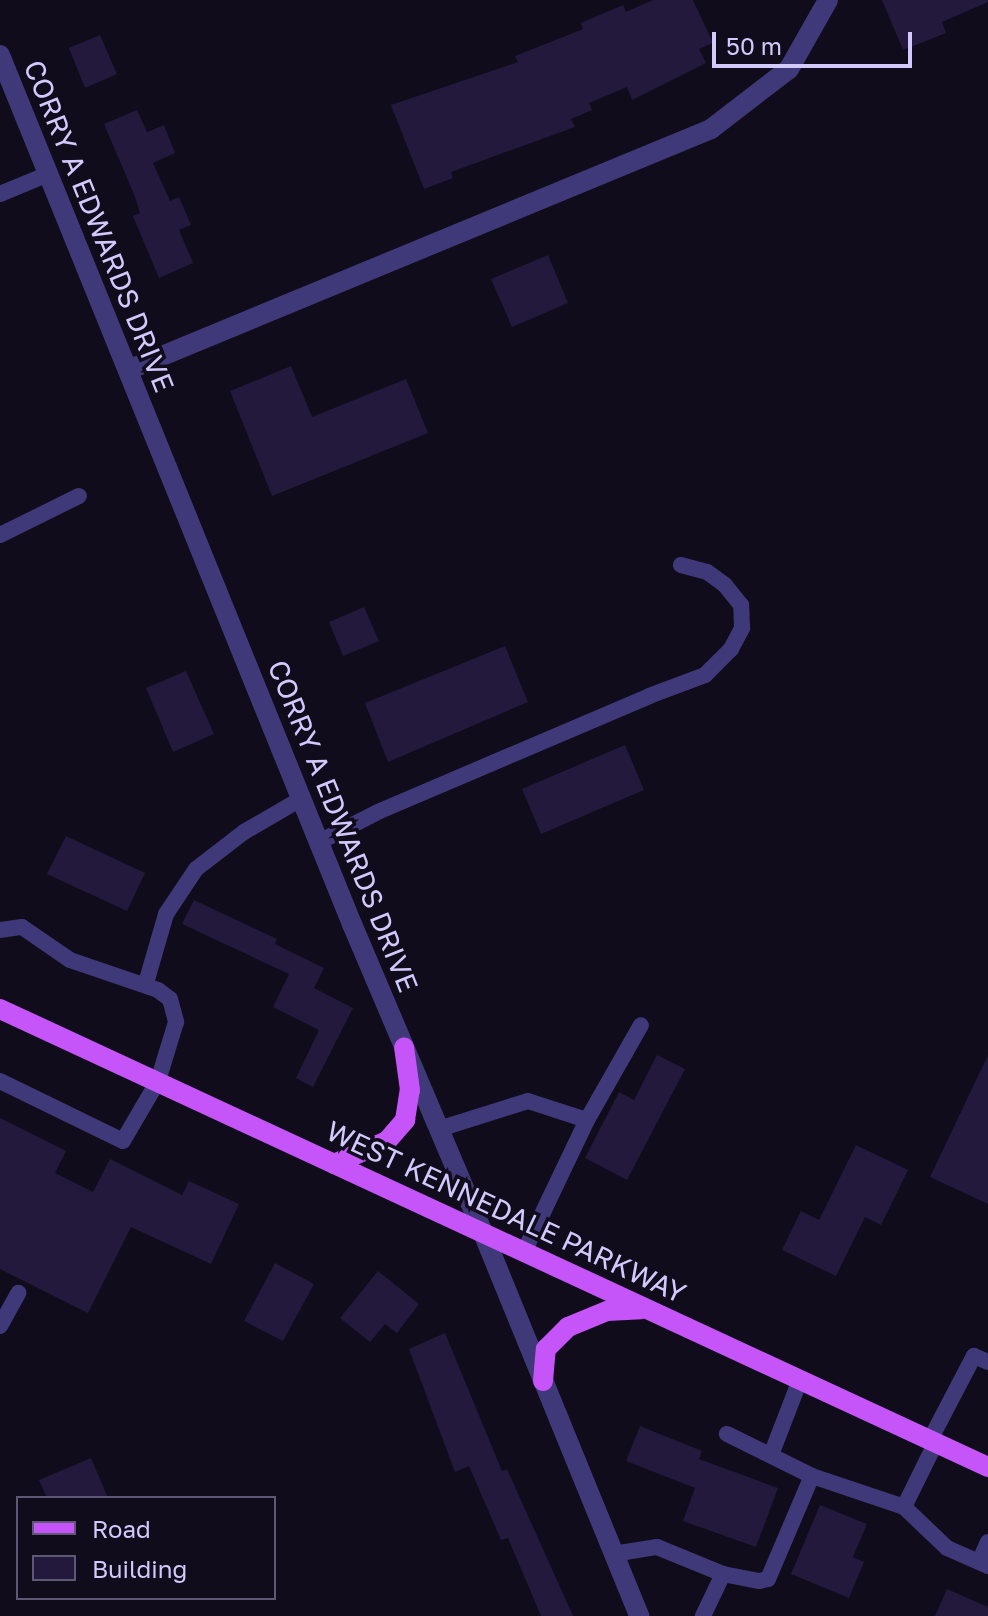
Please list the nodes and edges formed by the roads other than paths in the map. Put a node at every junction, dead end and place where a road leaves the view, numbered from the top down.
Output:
1 (828, 0) edge
2 (0, 55) edge
3 (48, 174) junction
4 (0, 194) edge
5 (128, 370) junction
6 (79, 496) dead end
7 (0, 535) edge
8 (681, 565) dead end
9 (301, 799) junction
10 (319, 842) junction
11 (0, 930) edge
12 (146, 983) junction
13 (0, 1009) edge
14 (641, 1025) dead end
15 (404, 1047) junction
16 (0, 1081) edge
17 (158, 1081) junction
18 (587, 1120) junction
19 (439, 1129) junction
20 (334, 1164) junction
21 (483, 1233) junction
22 (524, 1252) junction
23 (18, 1293) dead end
24 (647, 1309) junction
25 (0, 1326) edge
26 (988, 1362) edge
27 (800, 1380) junction
28 (543, 1381) junction
29 (727, 1434) dead end
30 (933, 1441) junction
31 (771, 1455) junction
32 (988, 1467) edge
33 (812, 1476) junction
34 (904, 1507) junction
35 (988, 1542) edge
36 (613, 1554) junction
37 (983, 1564) edge
38 (723, 1574) junction
39 (639, 1616) edge
40 (703, 1616) edge

1 - 5 street
2 - 3 street, CORRY A EDWARDS DRIVE
3 - 4 lane
3 - 5 street, CORRY A EDWARDS DRIVE
5 - 9 street, CORRY A EDWARDS DRIVE
6 - 7 lane
8 - 10 lane
9 - 10 street, CORRY A EDWARDS DRIVE
9 - 12 lane
10 - 15 street, CORRY A EDWARDS DRIVE
11 - 12 lane
12 - 17 lane
13 - 17 main road, WEST KENNEDALE PARKWAY
14 - 18 lane
15 - 19 street, CORRY A EDWARDS DRIVE
15 - 20 main road
16 - 17 lane
17 - 20 main road, WEST KENNEDALE PARKWAY
18 - 19 lane
18 - 22 lane
19 - 21 street, CORRY A EDWARDS DRIVE
20 - 21 main road, WEST KENNEDALE PARKWAY
21 - 22 main road, WEST KENNEDALE PARKWAY
21 - 28 street, CORRY A EDWARDS DRIVE
22 - 24 main road, WEST KENNEDALE PARKWAY
23 - 25 lane
24 - 27 main road, WEST KENNEDALE PARKWAY
24 - 28 main road
26 - 30 lane
27 - 30 main road, WEST KENNEDALE PARKWAY
27 - 31 lane
28 - 36 street, CORRY A EDWARDS DRIVE
29 - 31 lane
30 - 32 main road, WEST KENNEDALE PARKWAY
30 - 34 lane
31 - 33 lane
33 - 34 lane
33 - 38 lane
34 - 37 lane
35 - 37 lane
36 - 38 lane
36 - 39 street, CORRY A EDWARDS DRIVE
38 - 40 lane

